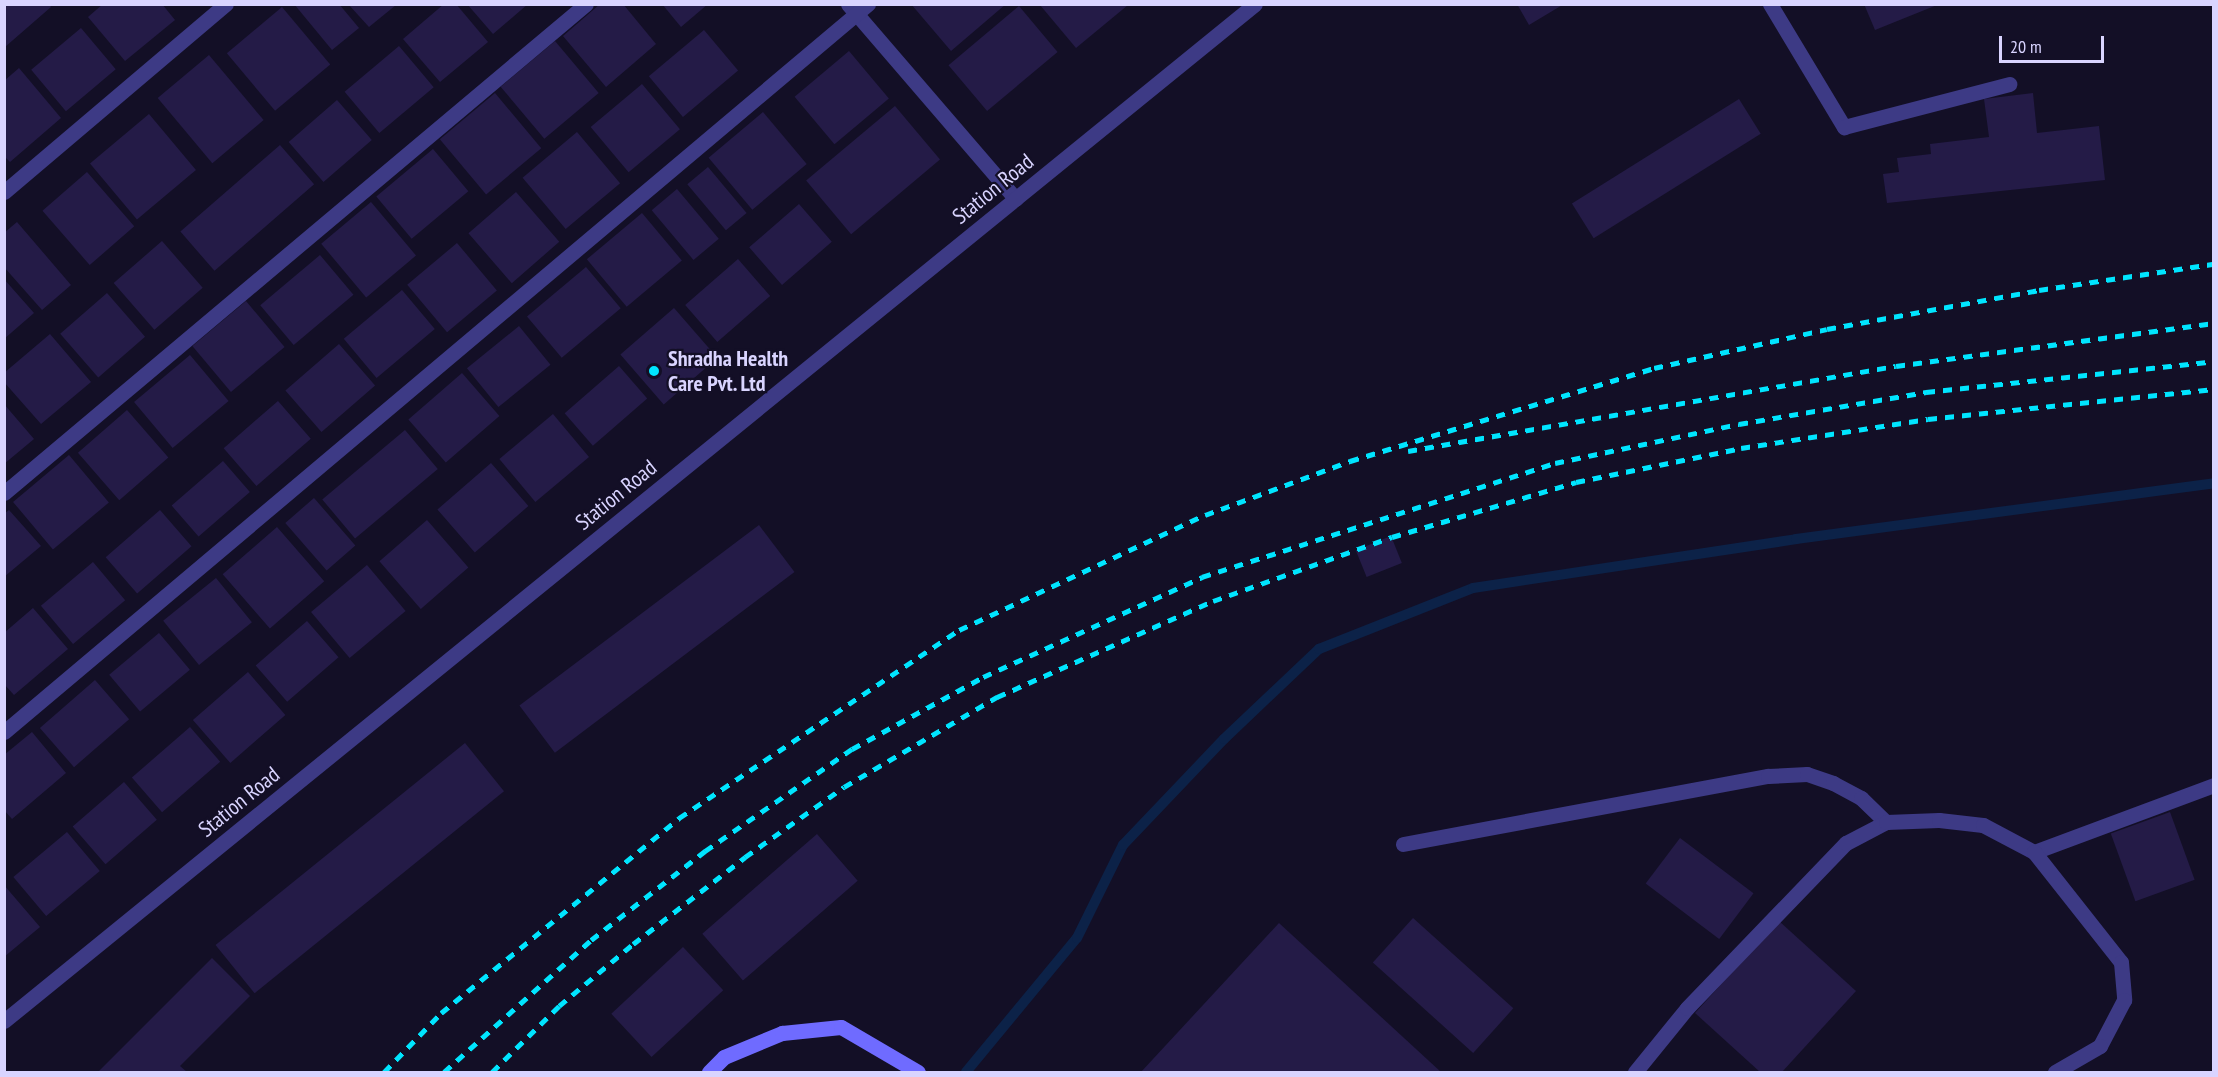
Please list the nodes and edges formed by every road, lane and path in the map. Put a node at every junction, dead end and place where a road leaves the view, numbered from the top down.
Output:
1 (226, 4) edge
2 (585, 4) edge
3 (1255, 4) edge
4 (1770, 4) edge
5 (858, 8) edge
6 (2009, 84) dead end
7 (4, 192) edge
8 (1016, 199) junction
9 (4, 493) edge
10 (4, 732) edge
11 (2214, 785) edge
12 (1886, 822) junction
13 (1403, 844) dead end
14 (2034, 852) junction
15 (4, 1021) edge
16 (917, 1071) edge
17 (709, 1072) edge
18 (1635, 1072) edge
19 (2055, 1072) edge

1 - 7 street
2 - 9 street
3 - 8 street, Station Road
4 - 6 street
5 - 8 street
5 - 10 street
8 - 15 street, Station Road
11 - 14 street
12 - 13 street
12 - 14 street
12 - 18 street
14 - 19 street
16 - 17 main road

